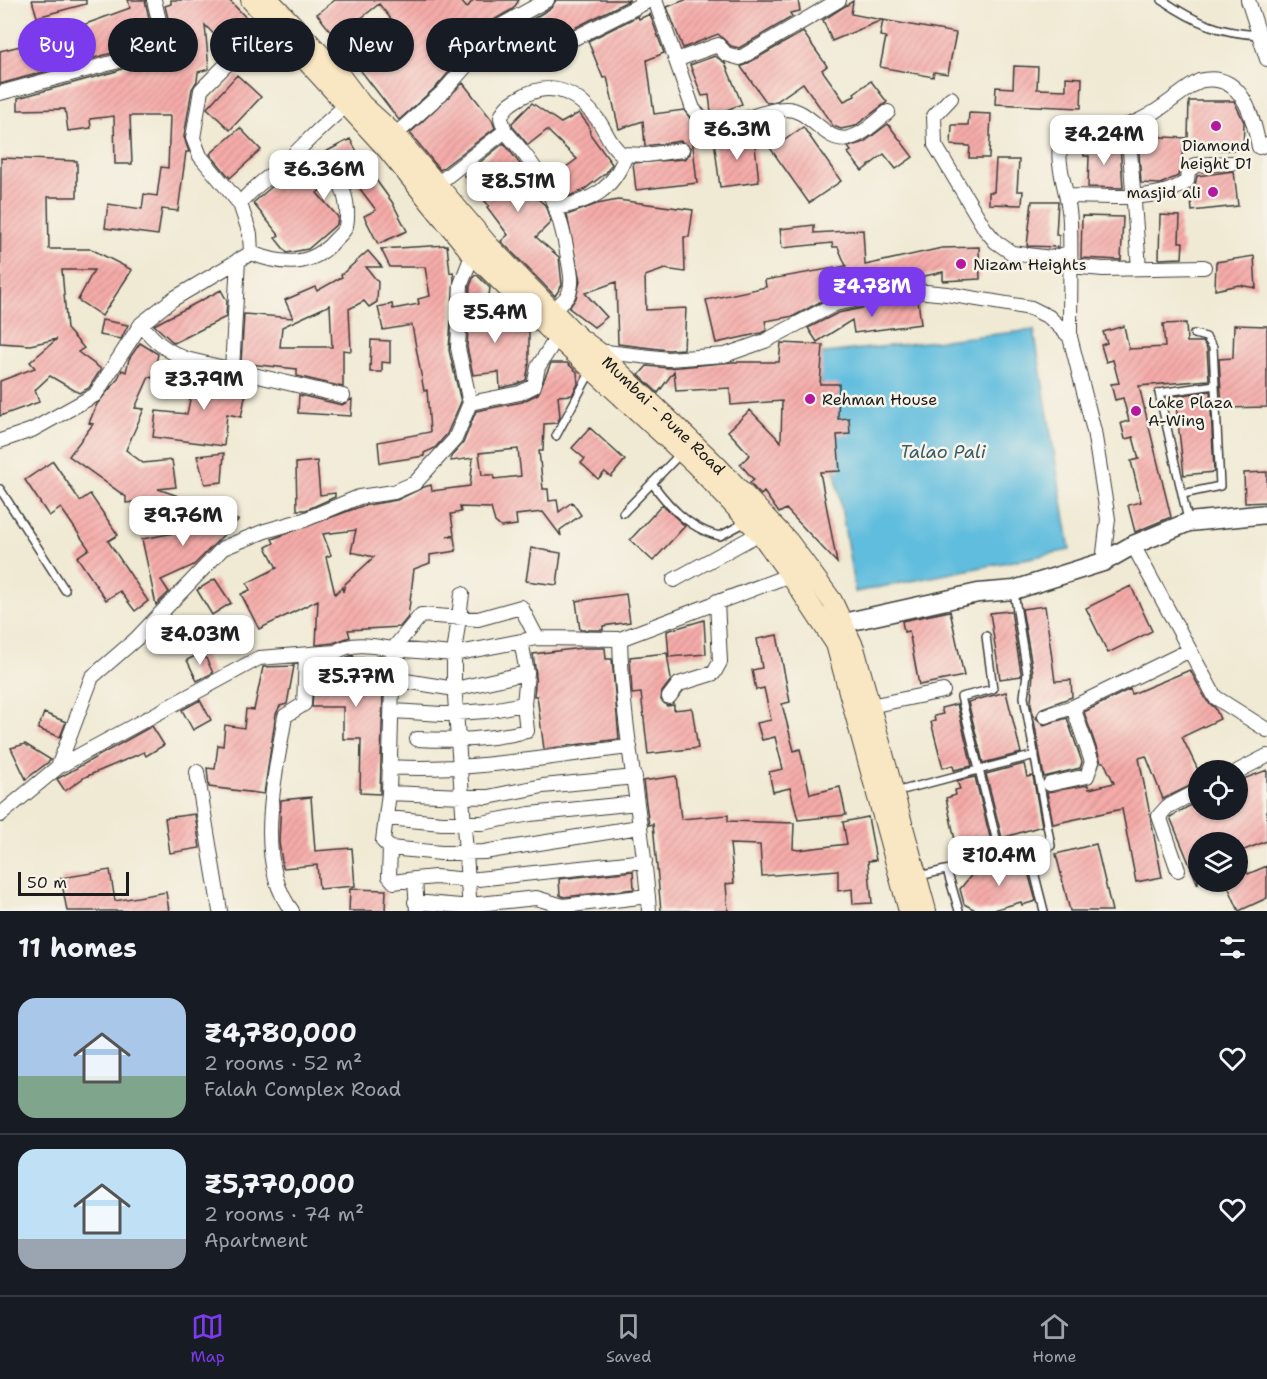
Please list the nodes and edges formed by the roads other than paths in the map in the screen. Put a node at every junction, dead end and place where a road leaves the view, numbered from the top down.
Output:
1 (154, 0) edge
2 (251, 0) edge
3 (269, 0) edge
4 (547, 0) edge
5 (650, 0) edge
6 (655, 0) edge
7 (839, 0) edge
8 (1162, 0) edge
9 (1248, 0) edge
10 (268, 18) edge
11 (515, 18) edge
12 (1259, 35) junction
13 (578, 36) edge
14 (1267, 59) edge
15 (676, 60) junction
16 (315, 70) edge
17 (219, 72) edge
18 (461, 72) edge
19 (0, 93) edge
20 (951, 98) dead end
21 (347, 105) junction
22 (888, 112) dead end
23 (1128, 125) junction
24 (505, 131) junction
25 (395, 135) junction
26 (1267, 144) edge
27 (682, 150) dead end
28 (626, 155) junction
29 (1231, 163) dead end
30 (337, 171) dead end
31 (436, 185) junction
32 (1068, 196) junction
33 (1133, 196) junction
34 (240, 204) junction
35 (557, 208) junction
36 (251, 253) junction
37 (473, 253) junction
38 (238, 260) junction
39 (1069, 260) junction
40 (1204, 267) dead end
41 (1139, 268) junction
42 (552, 311) junction
43 (141, 324) junction
44 (1194, 334) dead end
45 (557, 337) junction
46 (1070, 337) junction
47 (595, 360) junction
48 (232, 370) junction
49 (1215, 385) junction
50 (344, 396) dead end
51 (470, 403) junction
52 (556, 436) dead end
53 (0, 441) edge
54 (682, 452) junction
55 (652, 483) junction
56 (0, 489) edge
57 (1183, 494) junction
58 (623, 513) dead end
59 (1267, 514) edge
60 (1189, 522) junction
61 (754, 527) junction
62 (1133, 545) junction
63 (1103, 562) junction
64 (799, 571) junction
65 (674, 580) dead end
66 (65, 590) dead end
67 (1014, 590) junction
68 (462, 594) dead end
69 (717, 601) junction
70 (459, 618) junction
71 (833, 624) junction
72 (986, 636) dead end
73 (537, 638) junction
74 (620, 639) junction
75 (521, 641) junction
76 (393, 649) junction
77 (1188, 651) junction
78 (454, 654) junction
79 (306, 655) junction
80 (527, 673) junction
81 (393, 680) junction
82 (455, 689) junction
83 (943, 691) dead end
84 (669, 697) dead end
85 (524, 704) junction
86 (870, 706) junction
87 (1073, 707) junction
88 (393, 711) junction
89 (457, 713) junction
90 (1045, 716) dead end
91 (1267, 730) edge
92 (417, 739) dead end
93 (459, 742) junction
94 (630, 747) junction
95 (1035, 755) junction
96 (1267, 756) edge
97 (1248, 766) edge
98 (58, 767) junction
99 (389, 767) junction
100 (461, 767) junction
101 (979, 770) junction
102 (197, 772) dead end
103 (635, 777) junction
104 (1050, 784) dead end
105 (389, 793) junction
106 (893, 793) junction
107 (1188, 796) edge
108 (464, 798) junction
109 (637, 803) junction
110 (0, 815) edge
111 (387, 818) junction
112 (464, 823) junction
113 (639, 827) junction
114 (390, 848) junction
115 (466, 852) junction
116 (1029, 852) junction
117 (1001, 858) junction
118 (645, 861) junction
119 (947, 870) junction
120 (1178, 870) dead end
121 (916, 877) junction
122 (415, 879) junction
123 (469, 880) junction
124 (648, 896) junction
125 (416, 906) edge
126 (470, 908) edge
127 (220, 911) edge
128 (292, 911) edge
129 (649, 911) edge
130 (909, 911) edge
131 (926, 911) edge
132 (959, 911) edge
133 (1044, 911) edge

1 - 19 street
2 - 10 main road, Mumbai - Pune Road
3 - 25 main road, Mumbai - Pune Road
4 - 11 street
5 - 13 street
6 - 15 street
7 - 15 street
8 - 12 lane
9 - 12 street
12 - 14 street
15 - 22 street
16 - 21 main road, Mumbai - Pune Road
17 - 34 street
18 - 25 street
20 - 39 street
21 - 34 street
21 - 37 main road, Mumbai - Pune Road
23 - 26 street
23 - 32 street
23 - 33 street
24 - 28 street
24 - 31 street
24 - 35 street
25 - 31 main road, Mumbai - Pune Road
27 - 28 street
28 - 35 street
29 - 33 street
30 - 36 street
31 - 42 main road, Mumbai - Pune Road
32 - 33 street
32 - 39 street
33 - 41 street
34 - 36 street
35 - 42 street
36 - 38 street
37 - 45 main road, Mumbai - Pune Road
37 - 51 street
38 - 43 street
38 - 48 street
39 - 41 street
39 - 46 street
40 - 41 street
42 - 47 main road, Mumbai - Pune Road
43 - 48 street
43 - 53 street
44 - 49 lane
45 - 47 main road, Mumbai - Pune Road
45 - 51 street
46 - 47 street
46 - 63 street
47 - 52 lane
47 - 54 main road, Mumbai - Pune Road
47 - 64 main road, Mumbai - Pune Road
48 - 50 street
49 - 57 lane
49 - 57 lane
51 - 98 street
54 - 55 lane
54 - 61 main road, Mumbai - Pune Road
55 - 58 lane
55 - 61 lane
56 - 66 lane
57 - 60 lane
59 - 60 street
60 - 62 street
61 - 64 main road, Mumbai - Pune Road
61 - 65 street
62 - 63 street
62 - 77 street
63 - 67 street
64 - 69 street
64 - 71 main road, Mumbai - Pune Road
67 - 71 street
67 - 95 lane
68 - 70 street
69 - 74 street
69 - 84 street
70 - 73 street
70 - 76 street
70 - 78 street
71 - 86 main road, Mumbai - Pune Road
71 - 130 main road, Mumbai - Pune Road
72 - 101 lane
73 - 74 street
73 - 75 street
74 - 94 street
75 - 78 street
75 - 80 street
76 - 78 street
76 - 79 street
76 - 81 street
77 - 87 street
77 - 91 street
78 - 82 street
79 - 98 street
79 - 128 street
80 - 82 street
80 - 85 street
81 - 82 street
81 - 88 street
82 - 89 street
83 - 86 street
85 - 89 street
85 - 93 street
86 - 106 main road, Mumbai - Pune Road
87 - 90 street
87 - 104 street
88 - 89 street
88 - 99 street
89 - 93 street
92 - 93 street
93 - 100 street
94 - 100 street
94 - 103 street
95 - 101 lane
95 - 116 lane
96 - 97 street
98 - 110 street
99 - 100 street
99 - 105 street
100 - 108 street
101 - 106 lane
101 - 117 lane
102 - 127 street
103 - 108 street
103 - 109 street
105 - 108 street
105 - 111 street
106 - 121 main road, Mumbai - Pune Road
107 - 120 street
108 - 112 street
109 - 112 street
109 - 113 street
111 - 112 street
111 - 114 street
112 - 115 street
113 - 115 street
113 - 118 street
114 - 115 street
114 - 122 street
115 - 123 street
116 - 117 lane
116 - 133 lane
117 - 119 lane
118 - 123 street
118 - 124 street
119 - 121 lane
119 - 132 lane
121 - 131 main road, Mumbai - Pune Road
122 - 123 street
122 - 125 street
123 - 126 street
124 - 126 street
124 - 129 street
125 - 126 street

